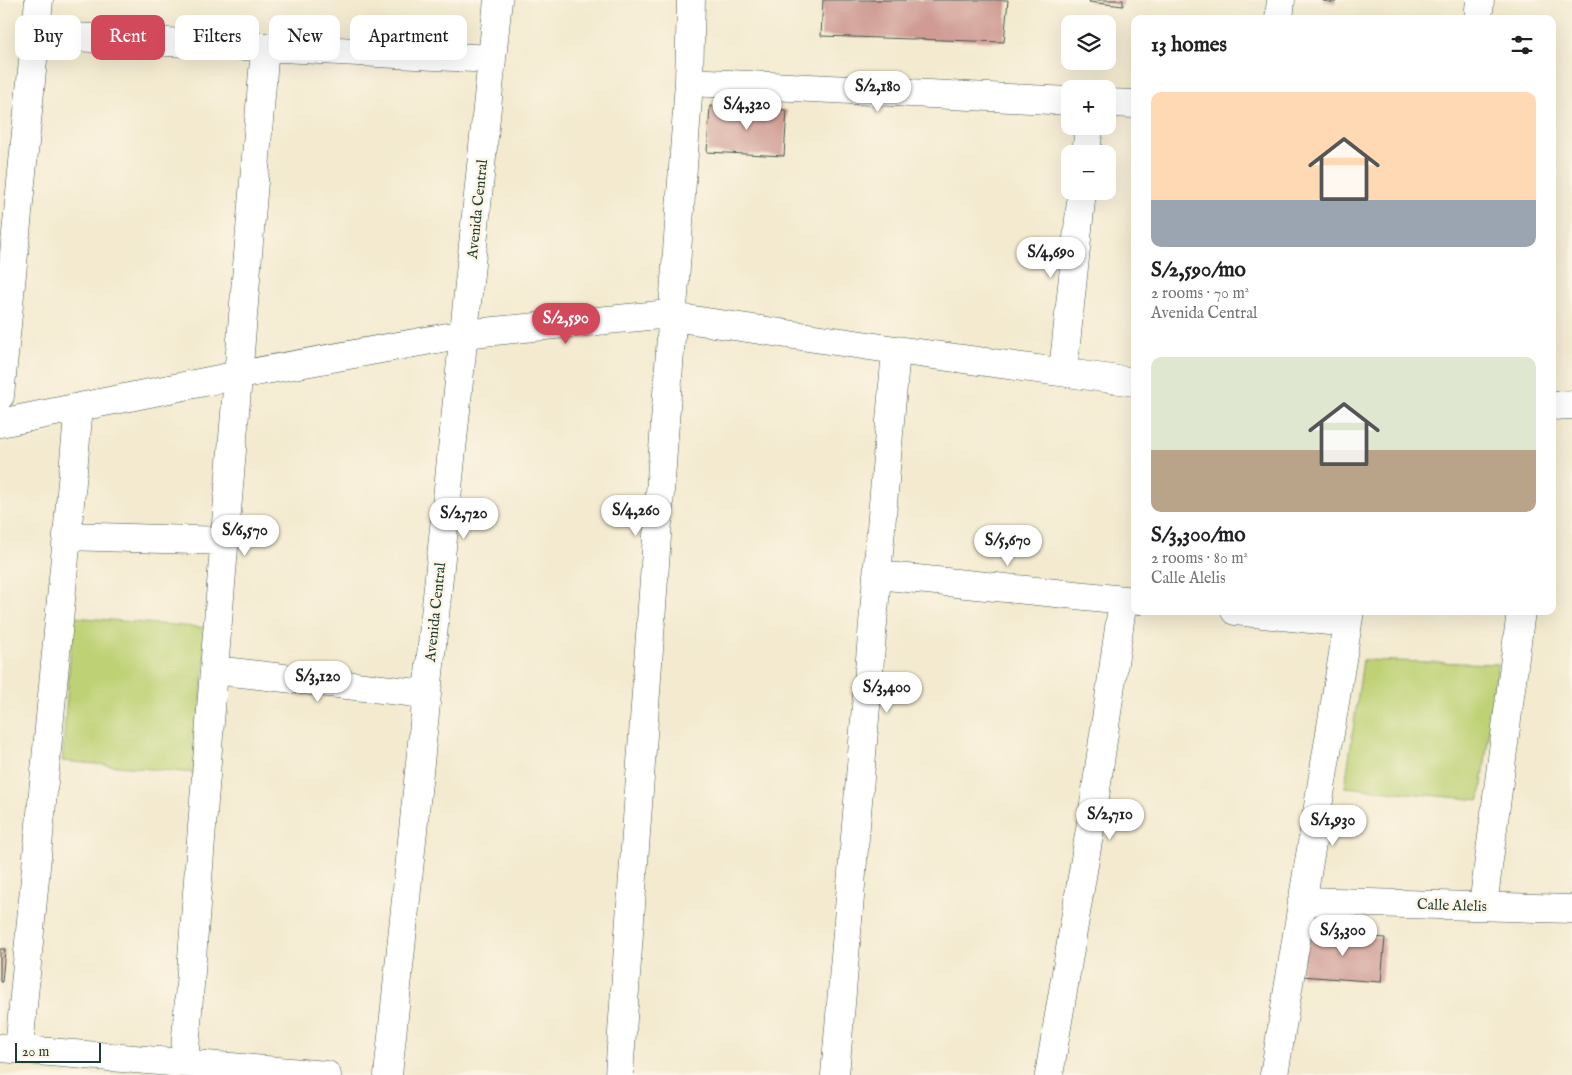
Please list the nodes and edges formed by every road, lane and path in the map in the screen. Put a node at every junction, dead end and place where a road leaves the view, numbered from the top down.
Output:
1 (39, 0) edge
2 (498, 0) edge
3 (691, 0) edge
4 (1281, 0) edge
5 (1480, 0) edge
6 (37, 15) edge
7 (1279, 15) edge
8 (1478, 15) edge
9 (81, 37) edge
10 (265, 47) junction
11 (492, 59) junction
12 (33, 60) edge
13 (689, 82) junction
14 (1061, 101) edge
15 (1116, 103) edge
16 (1131, 104) edge
17 (1081, 200) edge
18 (672, 318) junction
19 (464, 334) junction
20 (896, 350) junction
21 (1063, 372) junction
22 (239, 375) junction
23 (1131, 381) edge
24 (0, 396) edge
25 (1572, 405) edge
26 (1556, 406) edge
27 (79, 407) junction
28 (0, 423) edge
29 (67, 536) junction
30 (225, 541) junction
31 (877, 575) junction
32 (1129, 600) edge
33 (1311, 615) edge
34 (1520, 615) edge
35 (1349, 617) edge
36 (214, 670) junction
37 (426, 694) junction
38 (1302, 901) junction
39 (1483, 906) junction
40 (1572, 909) edge
41 (9, 1048) edge
42 (184, 1063) junction
43 (327, 1075) edge
44 (388, 1075) edge
45 (619, 1075) edge
46 (835, 1075) edge
47 (1049, 1075) edge
48 (1274, 1075) edge

1 - 6 street
2 - 11 street, Avenida Central
3 - 13 street
4 - 7 street
5 - 8 street
9 - 10 street
10 - 11 street
10 - 22 street
11 - 19 street, Avenida Central
12 - 24 street
13 - 14 street
13 - 18 street
15 - 16 street
17 - 21 street
18 - 19 street
18 - 20 street
18 - 45 street
19 - 22 street
19 - 37 street, Avenida Central
20 - 21 street
20 - 31 street
21 - 23 street
22 - 27 street
22 - 30 street
25 - 26 street
27 - 28 street
27 - 29 street
29 - 30 street
29 - 41 street
30 - 36 street
31 - 32 street
31 - 46 street
32 - 47 street
33 - 35 street
34 - 39 street
35 - 38 street
36 - 37 street
36 - 42 street
37 - 44 street, Avenida Central
38 - 39 street, Calle Alelis
38 - 48 street
39 - 40 street, Calle Alelis
41 - 42 street
42 - 43 street

